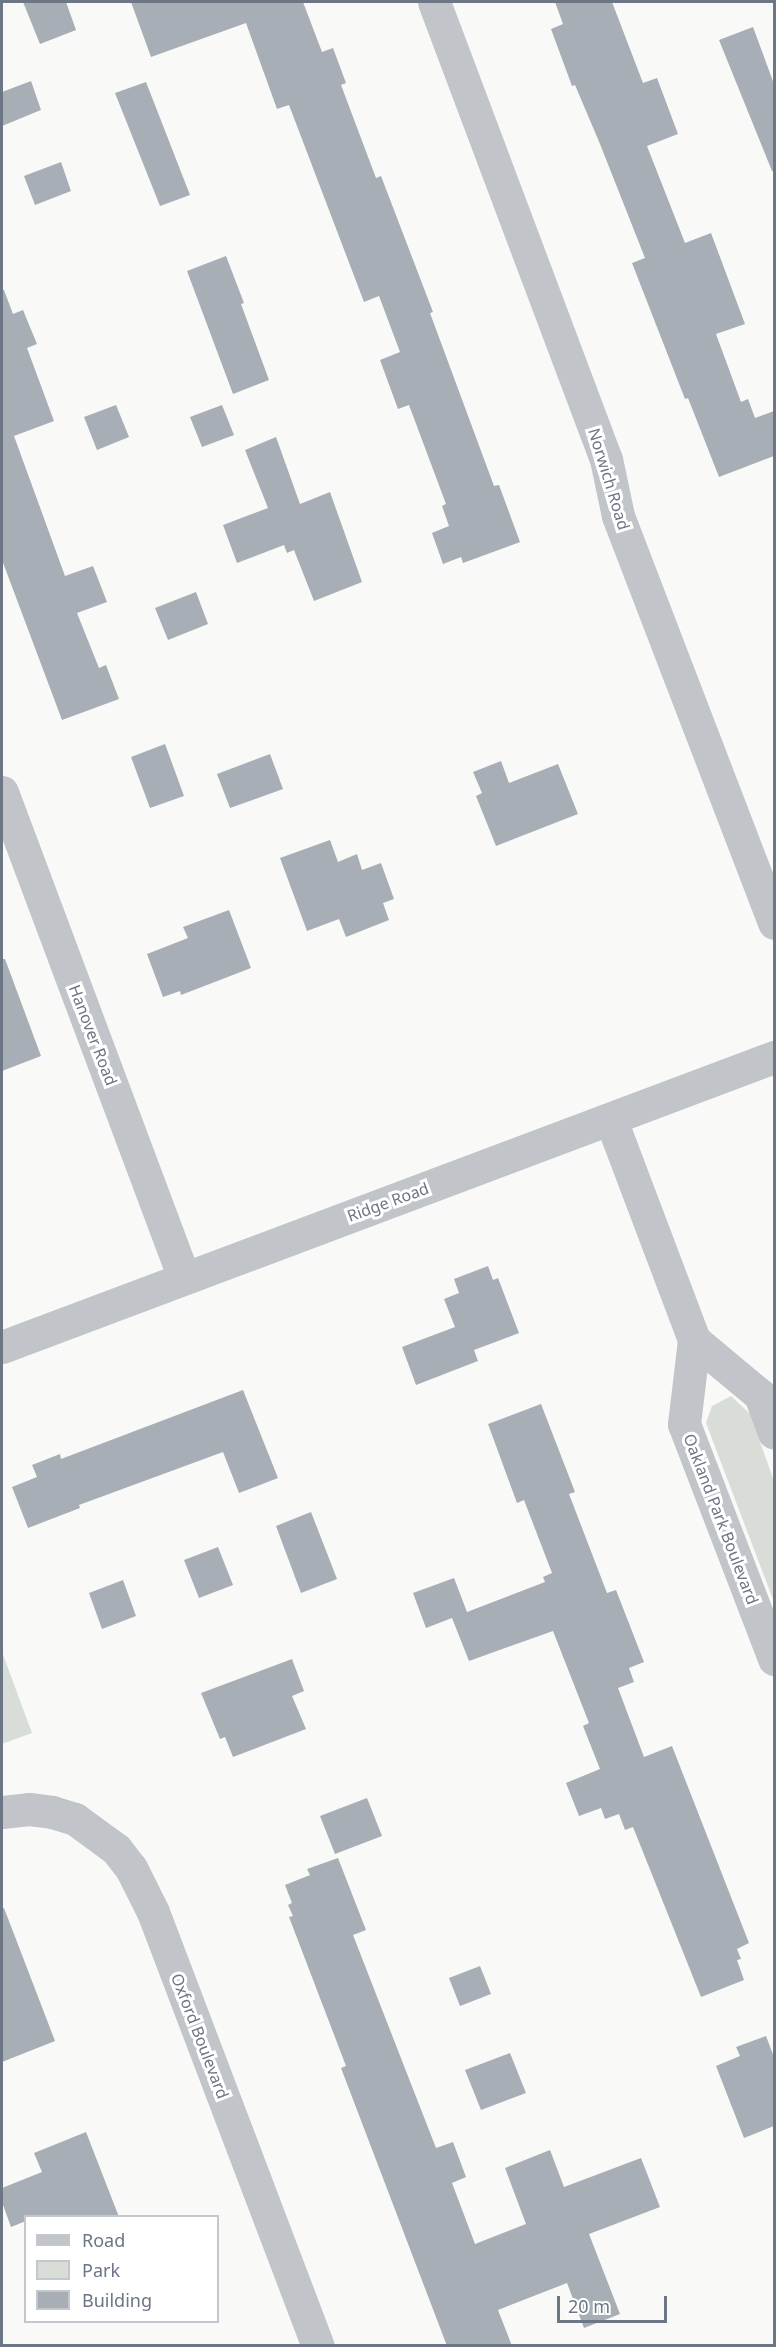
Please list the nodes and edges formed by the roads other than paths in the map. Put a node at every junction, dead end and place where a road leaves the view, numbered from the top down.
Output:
1 (434, 2) edge
2 (2, 792) edge
3 (774, 923) edge
4 (774, 1057) edge
5 (611, 1120) junction
6 (184, 1278) junction
7 (694, 1340) junction
8 (2, 1347) edge
9 (774, 1433) edge
10 (774, 1659) edge
11 (2, 1812) edge
12 (318, 2346) edge

1 - 3 street, Norwich Road
2 - 6 street, Hanover Road
4 - 5 street, Ridge Road
5 - 6 street, Ridge Road
5 - 7 street, Oakland Park Boulevard
6 - 8 street, Ridge Road
7 - 9 street, Oakland Park Boulevard
7 - 10 street, Oakland Park Boulevard
11 - 12 street, Oxford Boulevard

